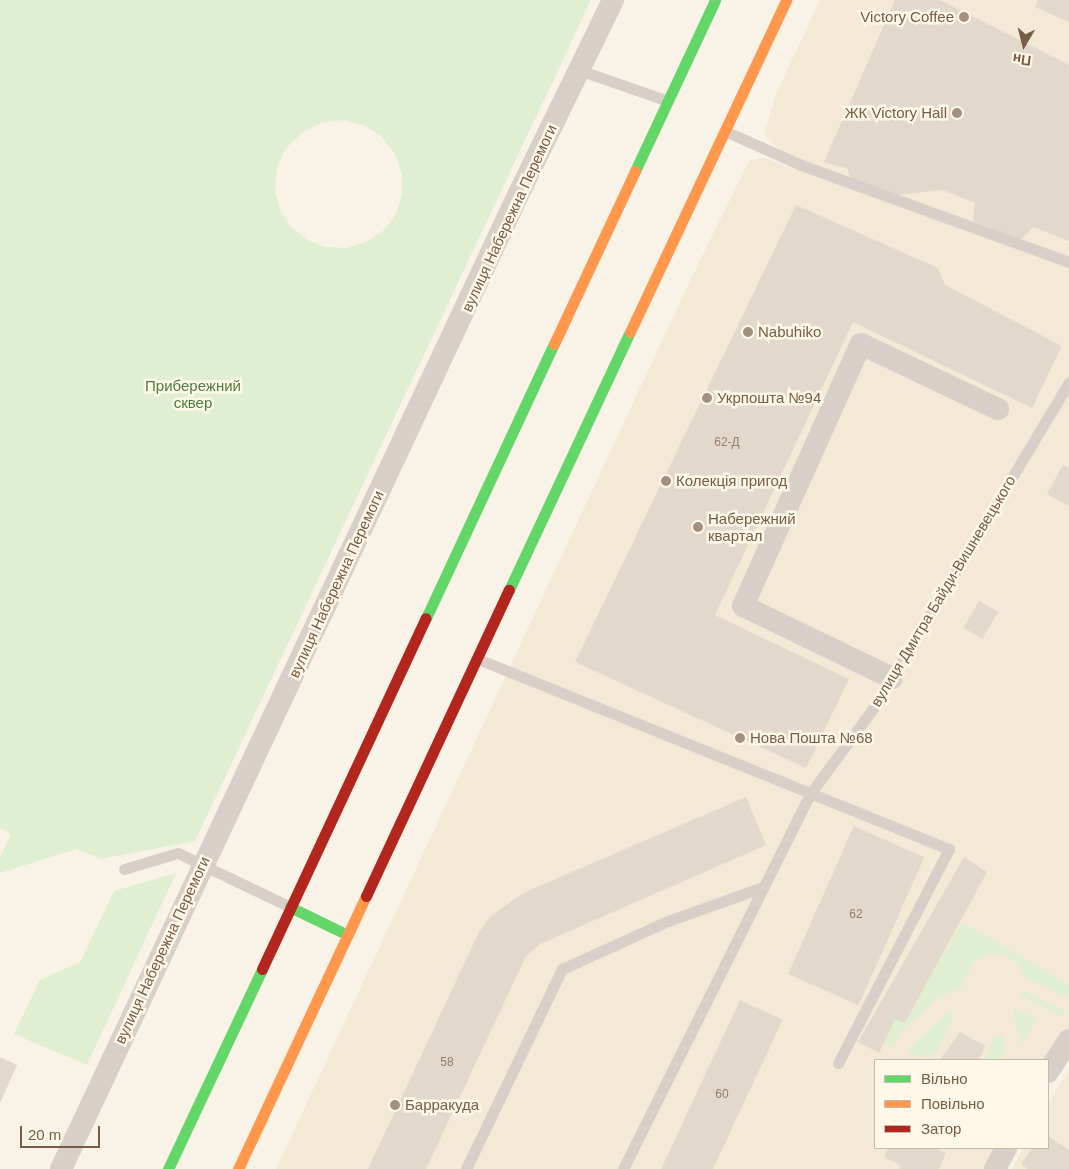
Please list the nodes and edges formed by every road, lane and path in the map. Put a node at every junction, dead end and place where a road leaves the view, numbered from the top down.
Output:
1 (614, 0) edge
2 (715, 0) edge
3 (786, 0) edge
4 (579, 70) junction
5 (668, 102) junction
6 (724, 131) junction
7 (1069, 262) edge
8 (1069, 382) edge
9 (998, 409) dead end
10 (478, 659) junction
11 (892, 678) junction
12 (810, 794) junction
13 (203, 864) junction
14 (124, 869) dead end
15 (763, 886) junction
16 (290, 907) junction
17 (348, 935) junction
18 (1069, 1040) edge
19 (838, 1063) dead end
20 (1049, 1070) edge
21 (1005, 1149) edge
22 (60, 1169) edge
23 (168, 1169) edge
24 (238, 1169) edge
25 (466, 1169) edge
26 (623, 1169) edge
27 (995, 1169) edge

1 - 4 street, вулиця Набережна Перемоги
2 - 5 main road
3 - 6 main road
4 - 5 lane
4 - 13 street, вулиця Набережна Перемоги
5 - 16 main road
6 - 7 lane
6 - 10 main road
8 - 11 lane, вулиця Дмитра Байди-Вишневецького
9 - 11 street
10 - 12 lane
10 - 17 main road
11 - 12 lane, вулиця Дмитра Байди-Вишневецького
12 - 15 lane, вулиця Дмитра Байди-Вишневецького
12 - 19 lane
13 - 14 lane
13 - 16 lane
13 - 22 street, вулиця Набережна Перемоги
15 - 25 lane
15 - 26 lane, вулиця Дмитра Байди-Вишневецького
16 - 17 main road
16 - 23 main road
17 - 24 main road
18 - 20 street
21 - 27 street

